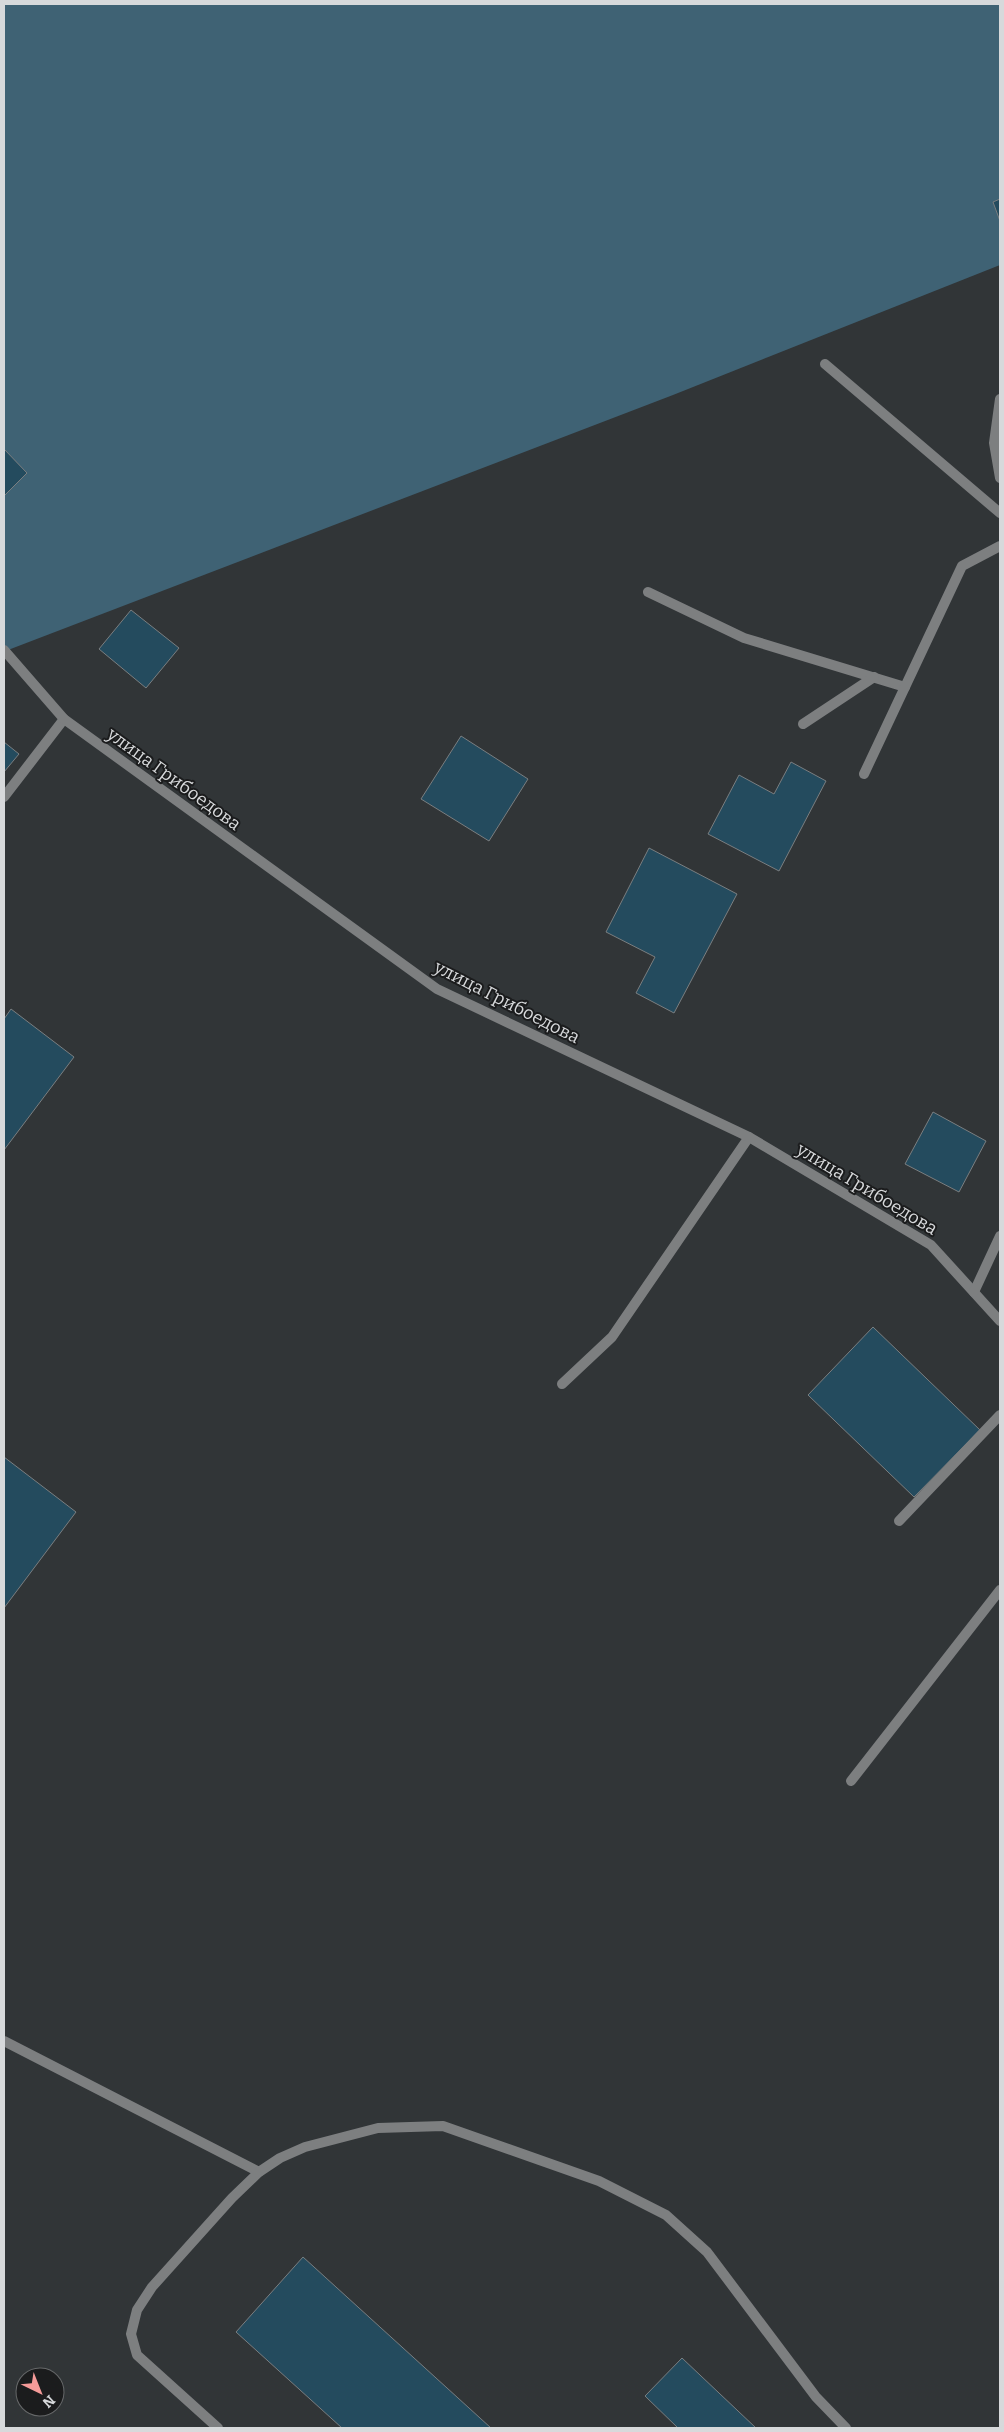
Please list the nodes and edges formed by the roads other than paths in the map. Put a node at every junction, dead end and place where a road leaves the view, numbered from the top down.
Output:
1 (825, 364) dead end
2 (1000, 398) edge
3 (1000, 478) edge
4 (1000, 513) edge
5 (1000, 546) edge
6 (648, 592) dead end
7 (5, 654) edge
8 (874, 677) junction
9 (905, 686) junction
10 (64, 719) junction
11 (803, 724) dead end
12 (864, 774) dead end
13 (4, 798) edge
14 (748, 1137) junction
15 (1000, 1236) edge
16 (974, 1292) junction
17 (1000, 1320) edge
18 (562, 1384) dead end
19 (1000, 1415) edge
20 (898, 1521) dead end
21 (1000, 1590) edge
22 (851, 1781) dead end
23 (4, 2041) edge
24 (259, 2172) junction
25 (218, 2428) edge
26 (846, 2428) edge

1 - 4 street
2 - 3 street
5 - 9 street
6 - 8 street
7 - 10 street, улица Грибоедова
8 - 9 street
8 - 11 street
9 - 12 street
10 - 13 street
10 - 14 street, улица Грибоедова
14 - 16 street, улица Грибоедова
14 - 18 street
15 - 16 street
16 - 17 street, улица Грибоедова
19 - 20 street
21 - 22 street
23 - 24 street
24 - 25 street
24 - 26 street

